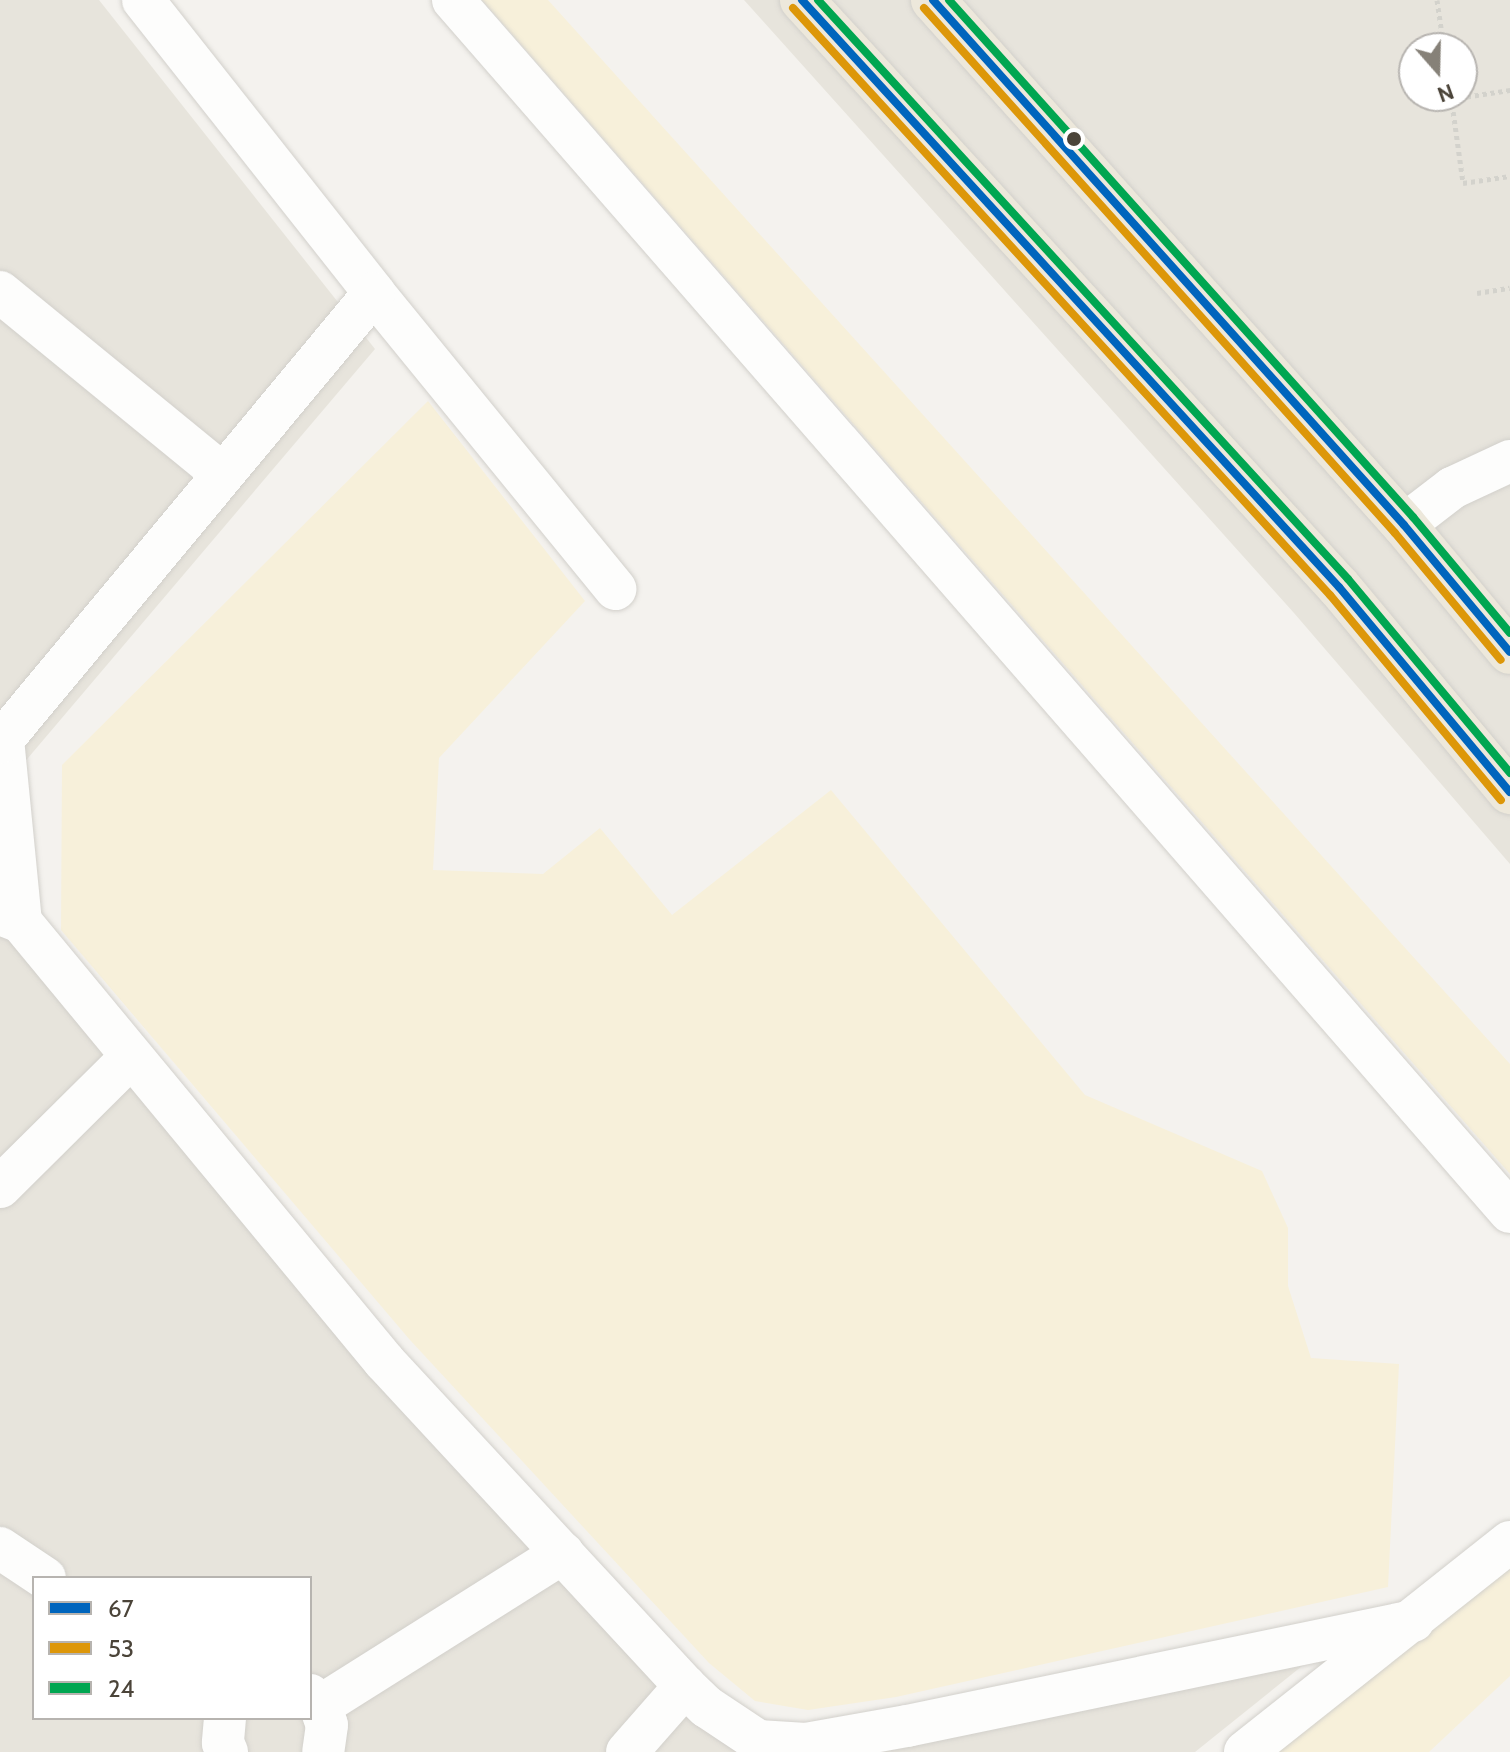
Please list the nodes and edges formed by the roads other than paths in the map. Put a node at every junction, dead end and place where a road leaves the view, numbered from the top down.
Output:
1 (143, 0) edge
2 (453, 0) edge
3 (802, 0) edge
4 (933, 0) edge
5 (0, 292) edge
6 (374, 293) junction
7 (1510, 461) edge
8 (222, 474) junction
9 (1404, 525) junction
10 (615, 589) dead end
11 (1510, 652) edge
12 (2, 741) edge
13 (1510, 792) edge
14 (10, 918) edge
15 (130, 1058) junction
16 (0, 1187) edge
17 (1510, 1212) edge
18 (1510, 1542) edge
19 (0, 1548) edge
20 (563, 1553) junction
21 (42, 1576) edge
22 (1413, 1621) junction
23 (685, 1686) junction
24 (315, 1701) edge
25 (225, 1720) edge
26 (227, 1752) edge
27 (323, 1752) edge
28 (627, 1752) edge
29 (1245, 1752) edge

1 - 6 street
2 - 17 street
3 - 13 highway
4 - 9 highway
5 - 8 street
6 - 8 street
6 - 10 street
7 - 9 street
8 - 12 street
9 - 11 highway
12 - 14 street
14 - 15 street
15 - 16 street
15 - 20 street
18 - 22 street
19 - 21 street
20 - 23 street
20 - 24 street
22 - 23 street
22 - 29 street
23 - 28 street
24 - 27 street
25 - 26 street

